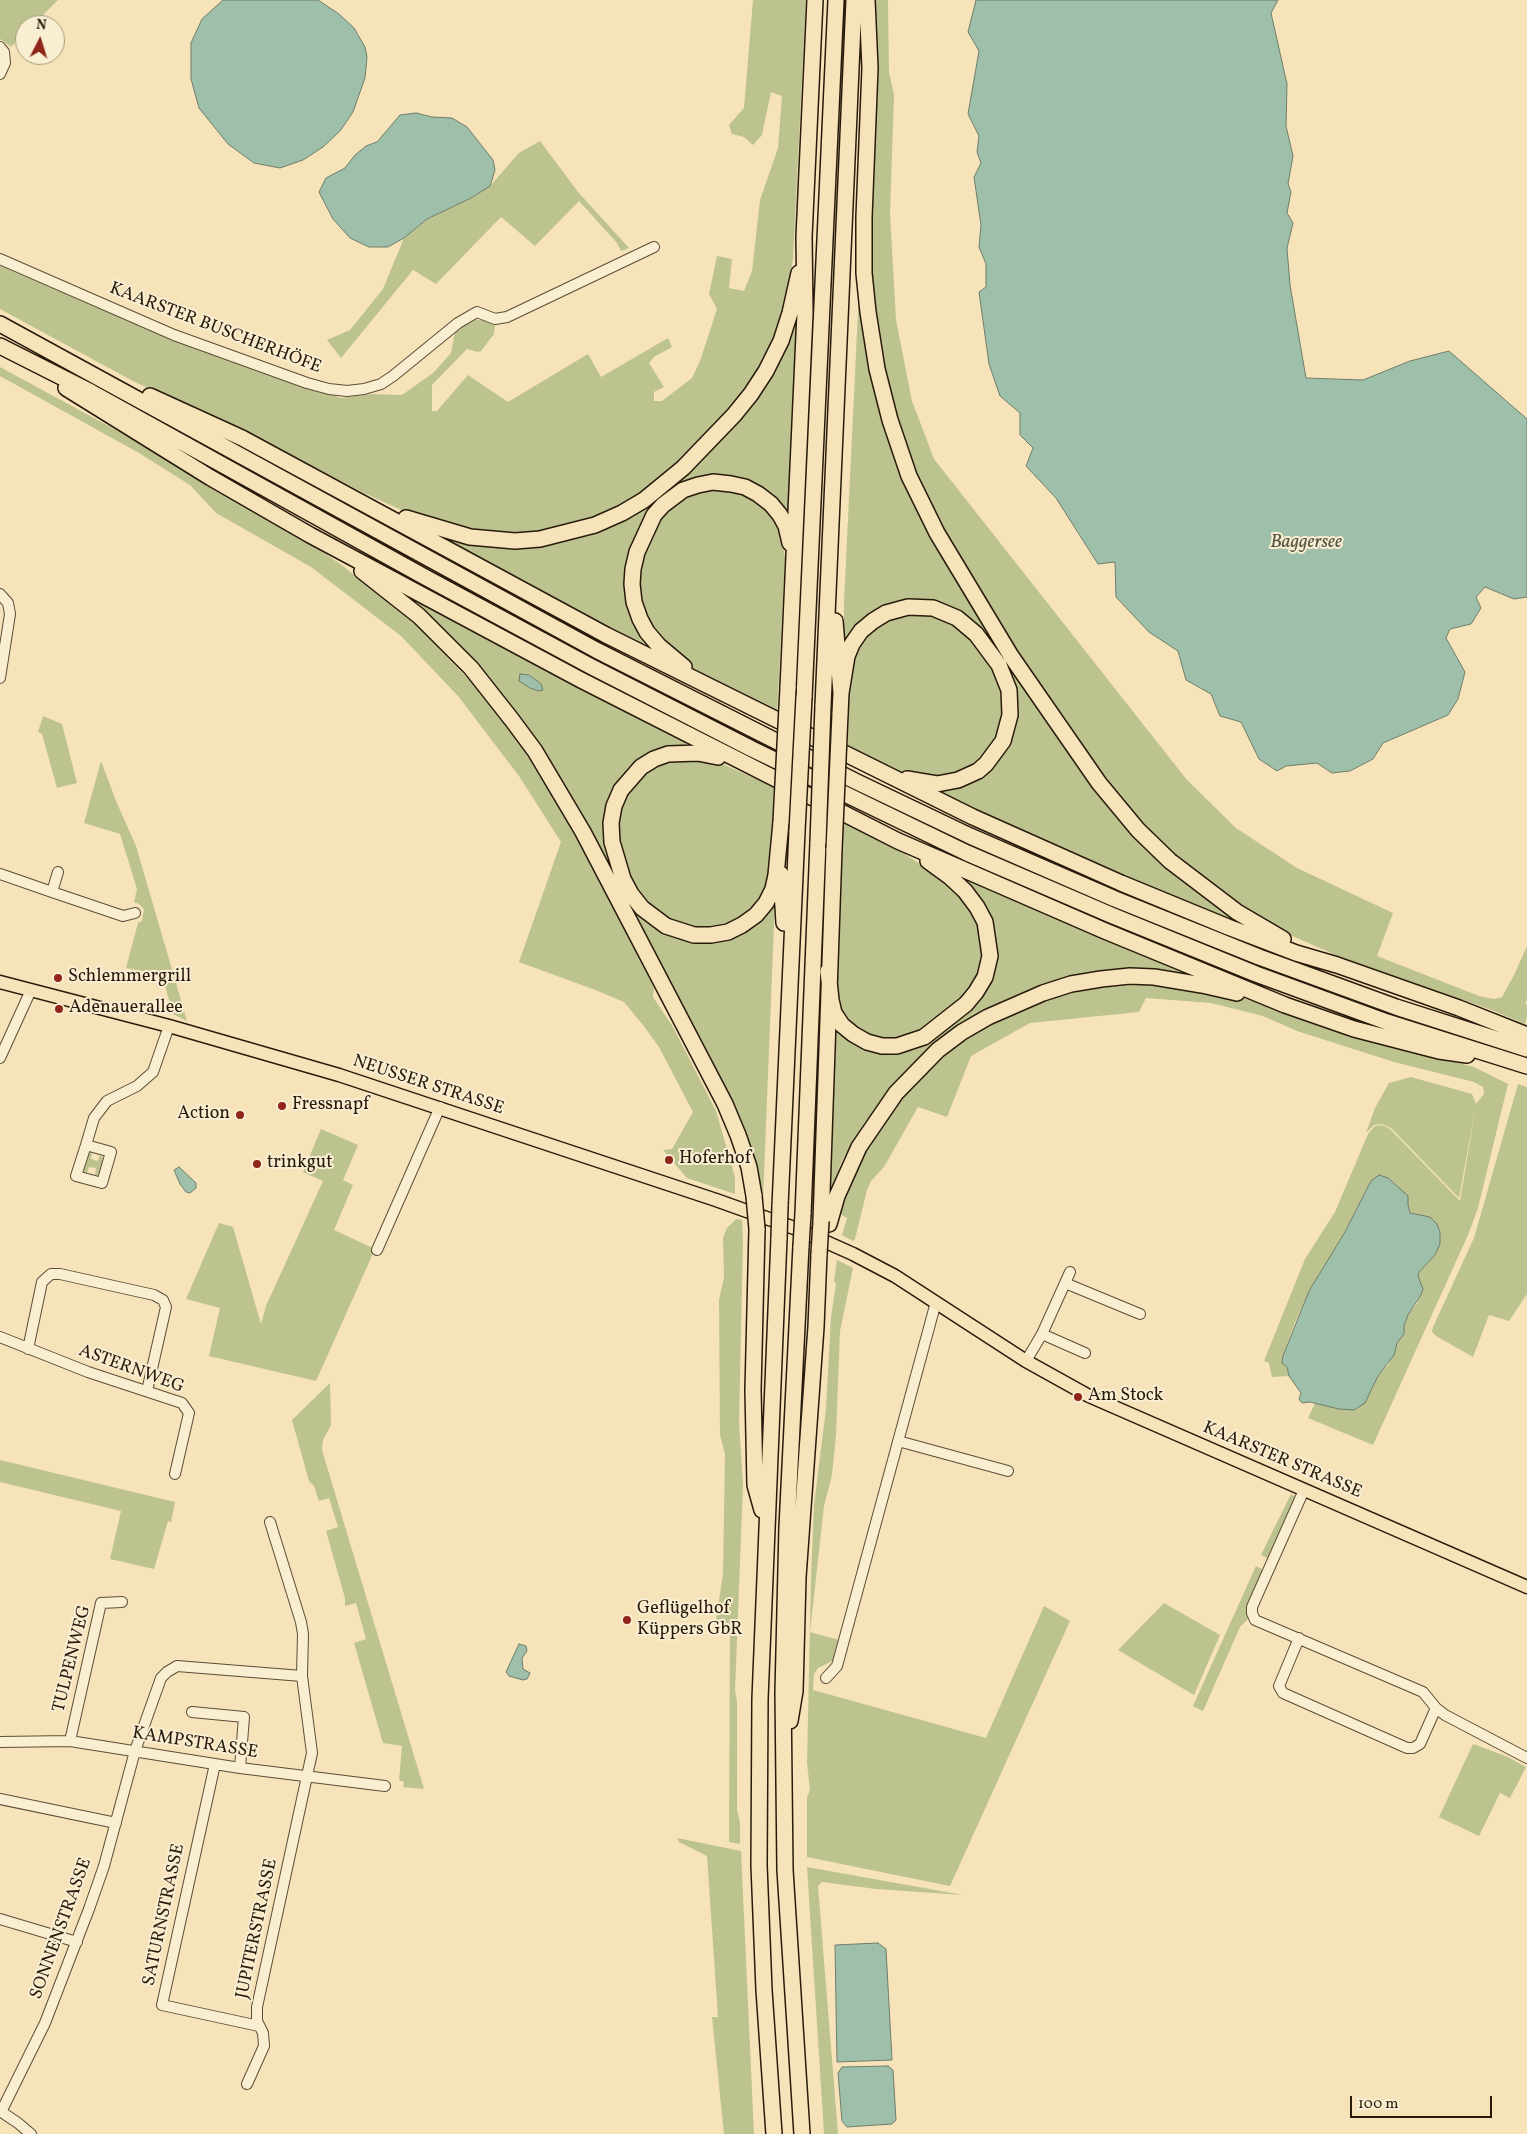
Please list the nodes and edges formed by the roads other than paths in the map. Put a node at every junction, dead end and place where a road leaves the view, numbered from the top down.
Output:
1 (815, 0) edge
2 (836, 0) edge
3 (854, 0) edge
4 (867, 0) edge
5 (0, 47) edge
6 (0, 74) edge
7 (804, 237) junction
8 (654, 247) dead end
9 (0, 259) edge
10 (0, 324) edge
11 (0, 346) edge
12 (24, 359) junction
13 (92, 374) junction
14 (347, 494) junction
15 (310, 535) junction
16 (830, 549) junction
17 (793, 581) junction
18 (0, 594) edge
19 (0, 678) edge
20 (719, 693) junction
21 (841, 694) junction
22 (755, 770) junction
23 (878, 772) junction
24 (898, 841) junction
25 (780, 844) junction
26 (58, 872) dead end
27 (0, 874) edge
28 (52, 892) junction
29 (135, 913) dead end
30 (1337, 964) junction
31 (828, 971) junction
32 (0, 982) edge
33 (30, 990) junction
34 (789, 1000) junction
35 (1286, 1005) junction
36 (168, 1026) junction
37 (1527, 1035) edge
38 (1527, 1048) edge
39 (0, 1058) edge
40 (1526, 1066) edge
41 (440, 1107) junction
42 (86, 1145) dead end
43 (825, 1222) junction
44 (838, 1247) joint
45 (377, 1250) dead end
46 (1070, 1272) dead end
47 (1065, 1283) junction
48 (936, 1302) junction
49 (1140, 1314) dead end
50 (1042, 1334) junction
51 (0, 1337) edge
52 (28, 1349) junction
53 (1085, 1353) dead end
54 (1026, 1361) junction
55 (147, 1391) junction
56 (898, 1441) junction
57 (1008, 1471) dead end
58 (175, 1474) dead end
59 (1304, 1490) junction
60 (270, 1522) dead end
61 (766, 1526) junction
62 (1527, 1587) edge
63 (122, 1602) dead end
64 (1299, 1638) junction
65 (302, 1676) junction
66 (826, 1678) dead end
67 (1436, 1708) junction
68 (192, 1712) dead end
69 (70, 1741) junction
70 (0, 1742) edge
71 (135, 1751) junction
72 (1527, 1758) edge
73 (215, 1764) junction
74 (240, 1768) junction
75 (783, 1769) junction
76 (308, 1776) junction
77 (385, 1786) dead end
78 (0, 1799) edge
79 (116, 1823) junction
80 (0, 1919) edge
81 (77, 1942) junction
82 (259, 2026) junction
83 (247, 2084) dead end
84 (1, 2112) edge
85 (31, 2134) edge
86 (774, 2134) edge
87 (802, 2134) edge

1 - 7 highway
2 - 34 highway, bridge
3 - 16 highway
4 - 30 highway
5 - 6 street
7 - 14 highway
7 - 17 highway
8 - 9 street, KAARSTER BUSCHERHÖFE
10 - 13 highway
11 - 12 highway
12 - 15 highway
12 - 40 highway
13 - 14 highway
13 - 38 highway
14 - 20 highway
15 - 22 highway
15 - 61 highway, bridge
16 - 21 highway
16 - 75 highway, bridge
17 - 20 highway
17 - 25 highway, bridge
18 - 19 street
20 - 23 highway
21 - 23 highway
21 - 31 highway, bridge
22 - 24 highway
22 - 25 highway
23 - 30 highway
24 - 31 highway
24 - 35 highway
25 - 34 highway
26 - 28 street
27 - 28 street
28 - 29 street
30 - 37 highway
31 - 43 highway
32 - 33 main road, NEUSSER STRASSE
33 - 36 main road, NEUSSER STRASSE
33 - 39 street
34 - 61 highway, bridge
35 - 40 highway
35 - 43 highway
36 - 41 main road, NEUSSER STRASSE
36 - 42 street
41 - 44 main road, NEUSSER STRASSE
41 - 45 street
43 - 75 highway
44 - 48 main road, KAARSTER STRASSE
46 - 47 street
47 - 49 street
47 - 50 street
48 - 54 main road, KAARSTER STRASSE
48 - 56 street
50 - 53 street
50 - 54 street
51 - 52 street, ASTERNWEG
52 - 55 street, ASTERNWEG
52 - 55 street
54 - 59 main road, KAARSTER STRASSE
55 - 58 street, ASTERNWEG
56 - 57 street
56 - 66 street
59 - 62 main road, KAARSTER STRASSE
59 - 64 street
60 - 65 street, JUPITERSTRASSE
61 - 86 highway
63 - 69 street, TULPENWEG
64 - 67 street
64 - 67 street
65 - 71 street, SONNENSTRASSE
65 - 76 street, JUPITERSTRASSE
67 - 72 street
68 - 74 street
69 - 70 street, KAMPSTRASSE
69 - 71 street, KAMPSTRASSE
71 - 73 street, KAMPSTRASSE
71 - 79 street, SONNENSTRASSE
73 - 74 street, KAMPSTRASSE
73 - 82 street, SATURNSTRASSE
74 - 76 street, KAMPSTRASSE
75 - 87 highway
76 - 77 street, KAMPSTRASSE
76 - 82 street, JUPITERSTRASSE
78 - 79 street
79 - 81 street, SONNENSTRASSE
80 - 81 street
81 - 84 street, SONNENSTRASSE
82 - 83 street, JUPITERSTRASSE
84 - 85 street

